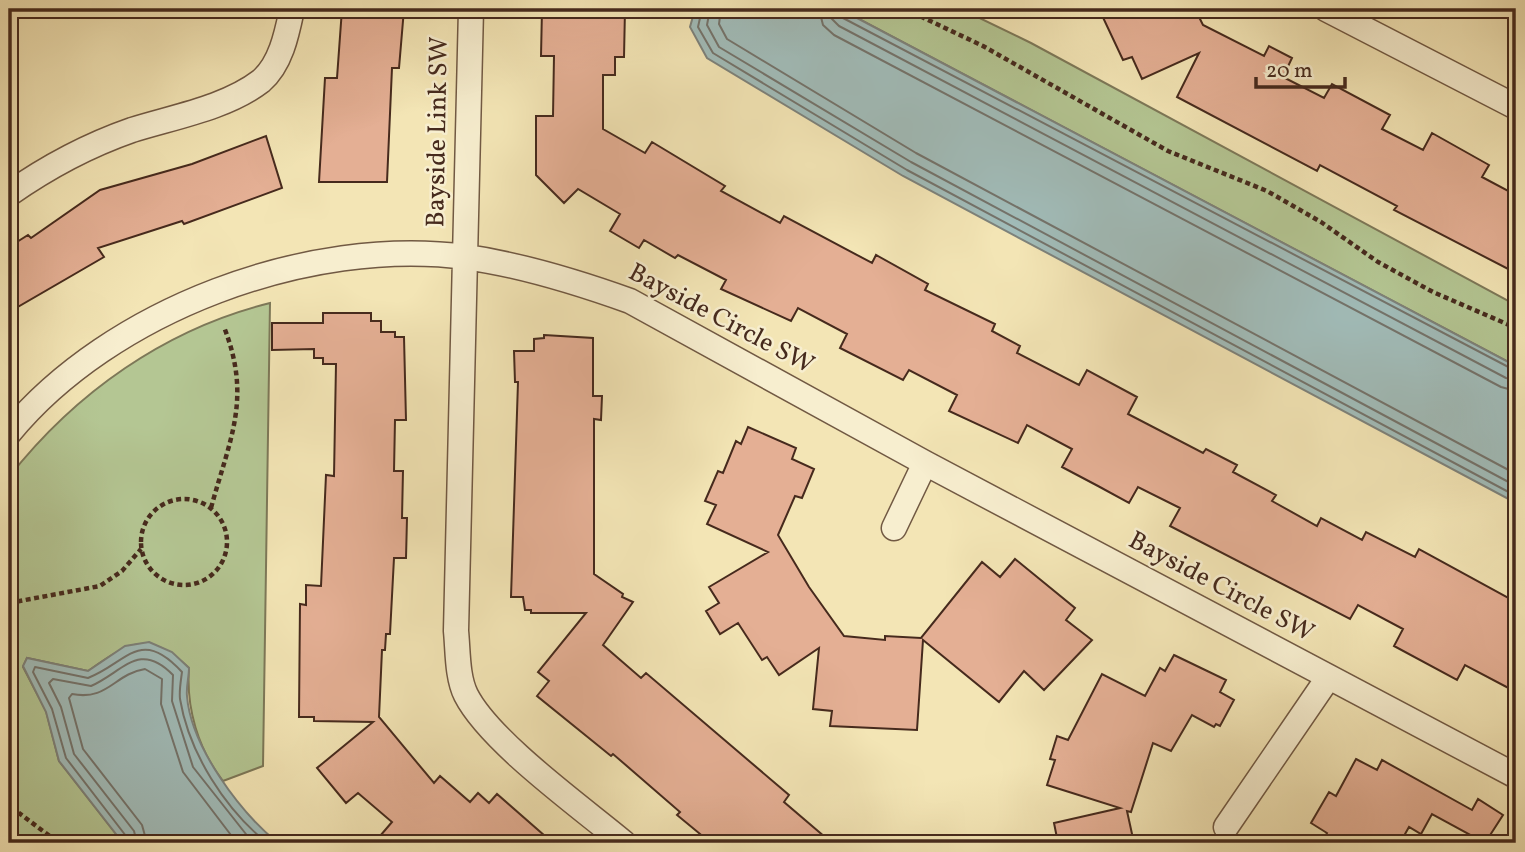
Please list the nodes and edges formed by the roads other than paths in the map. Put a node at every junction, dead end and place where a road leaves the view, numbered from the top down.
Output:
1 (292, 9) edge
2 (471, 9) edge
3 (1326, 9) edge
4 (1516, 107) edge
5 (9, 194) edge
6 (465, 257) junction
7 (9, 433) edge
8 (925, 463) junction
9 (894, 528) dead end
10 (1328, 678) junction
11 (1516, 776) edge
12 (1226, 827) dead end
13 (624, 843) edge

1 - 5 street
2 - 6 street, Bayside Link SW
3 - 4 street
6 - 7 street, Bayside Circle SW
6 - 8 street, Bayside Circle SW
6 - 13 street
8 - 9 street
8 - 10 street, Bayside Circle SW
10 - 11 street, Bayside Circle SW
10 - 12 street

